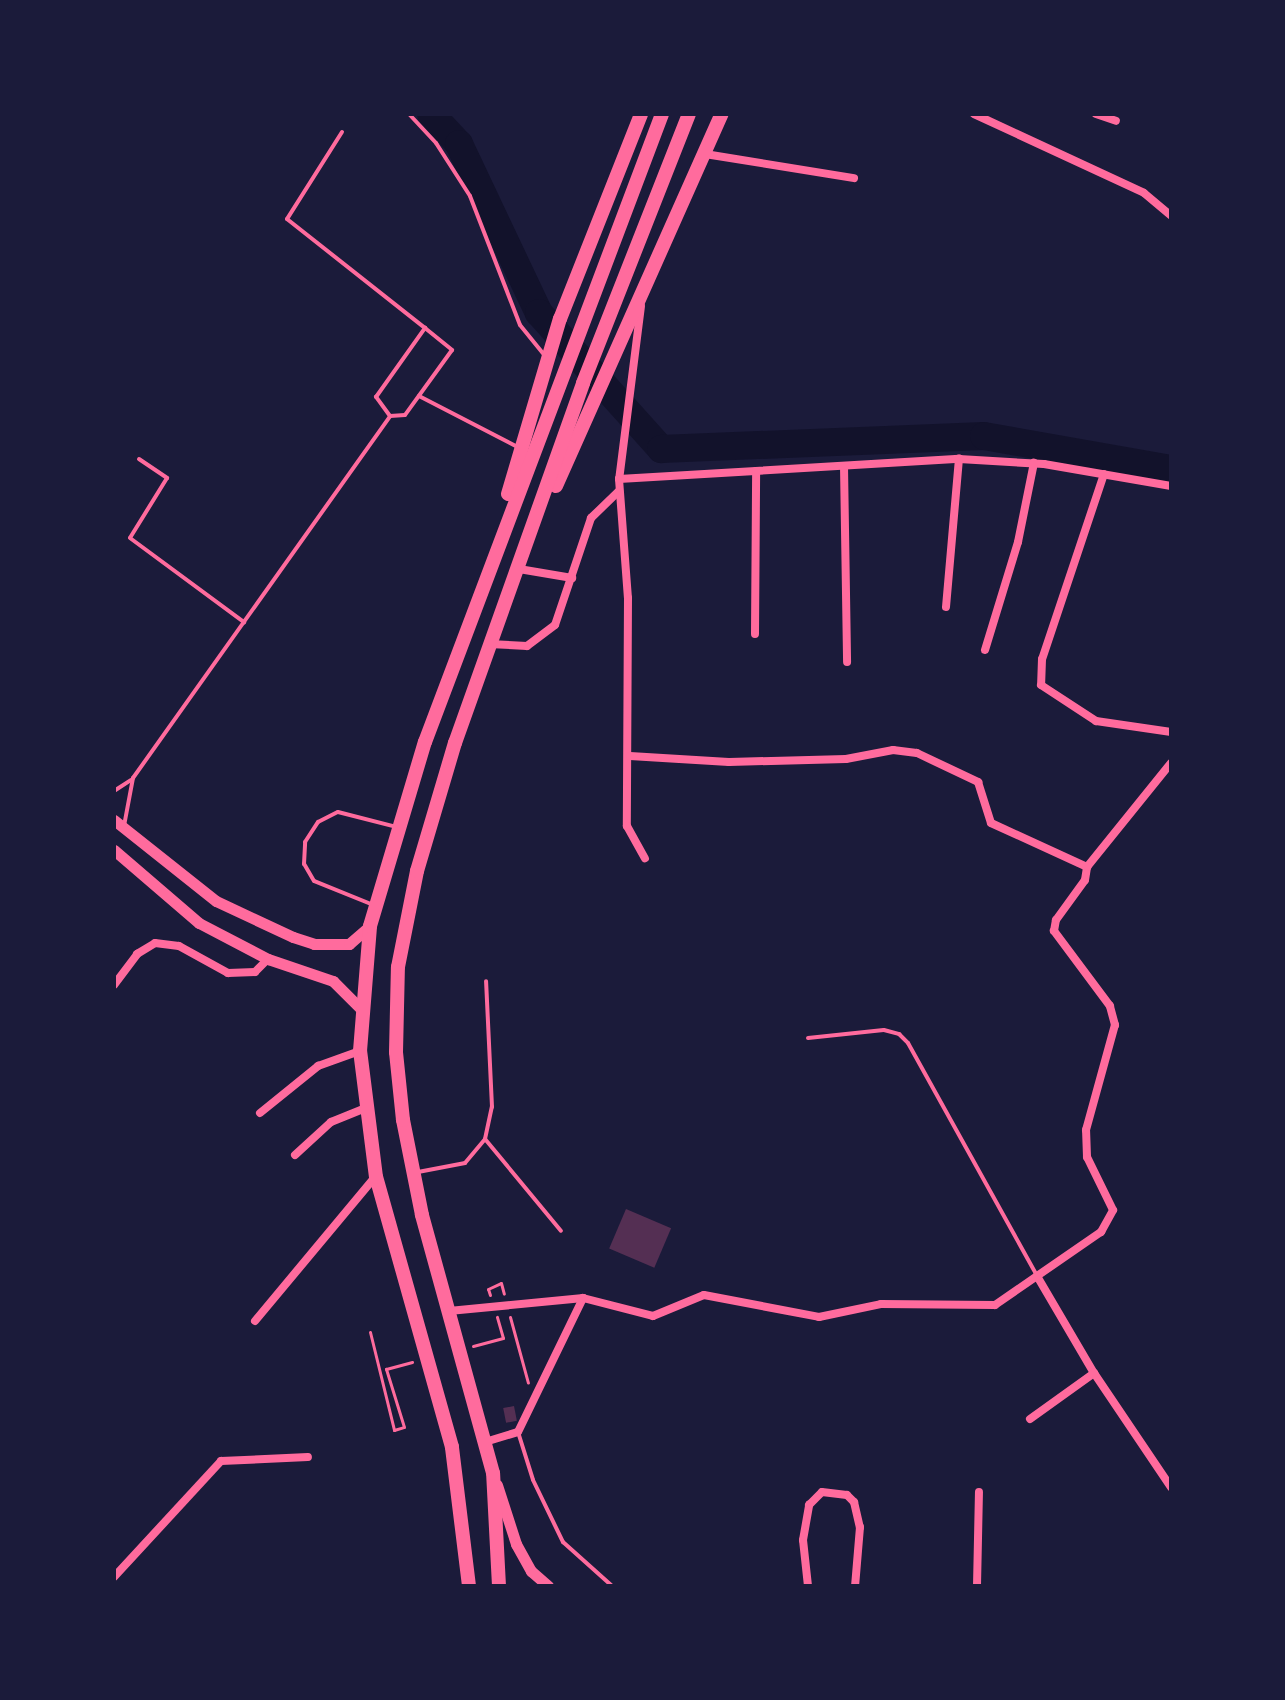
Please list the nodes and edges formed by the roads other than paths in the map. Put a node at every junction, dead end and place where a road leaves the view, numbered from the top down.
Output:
1 (409, 114) edge
2 (639, 114) edge
3 (662, 114) edge
4 (689, 114) edge
5 (722, 114) edge
6 (974, 114) edge
7 (1096, 114) edge
8 (1116, 121) dead end
9 (342, 132) dead end
10 (705, 154) junction
11 (854, 178) dead end
12 (1171, 216) edge
13 (644, 292) junction
14 (425, 328) junction
15 (548, 360) junction
16 (419, 396) junction
17 (390, 416) junction
18 (520, 448) junction
19 (139, 459) dead end
20 (959, 459) junction
21 (1034, 463) junction
22 (844, 466) junction
23 (756, 471) junction
24 (1104, 474) junction
25 (619, 479) junction
26 (1171, 486) edge
27 (619, 491) junction
28 (489, 567) junction
29 (519, 569) junction
30 (572, 578) junction
31 (946, 607) dead end
32 (244, 622) junction
33 (755, 634) dead end
34 (489, 644) junction
35 (985, 650) dead end
36 (847, 662) dead end
37 (1171, 732) edge
38 (630, 756) junction
39 (1171, 763) edge
40 (133, 778) junction
41 (114, 791) edge
42 (114, 820) edge
43 (399, 828) junction
44 (124, 829) junction
45 (114, 850) edge
46 (645, 858) dead end
47 (1087, 867) junction
48 (375, 906) junction
49 (370, 926) junction
50 (268, 959) junction
51 (486, 981) dead end
52 (114, 985) edge
53 (360, 1008) junction
54 (808, 1038) dead end
55 (360, 1051) junction
56 (366, 1108) junction
57 (260, 1113) dead end
58 (485, 1139) junction
59 (295, 1155) dead end
60 (412, 1173) junction
61 (376, 1177) junction
62 (561, 1231) dead end
63 (1037, 1276) junction
64 (583, 1298) junction
65 (449, 1311) junction
66 (255, 1321) dead end
67 (1094, 1373) junction
68 (1030, 1419) dead end
69 (518, 1432) junction
70 (485, 1442) junction
71 (308, 1457) dead end
72 (493, 1473) junction
73 (1171, 1487) edge
74 (979, 1492) dead end
75 (114, 1577) edge
76 (469, 1586) edge
77 (499, 1586) edge
78 (548, 1586) edge
79 (612, 1586) edge
80 (808, 1586) edge
81 (855, 1586) edge
82 (977, 1586) edge

1 - 15 lane
2 - 15 highway
3 - 28 highway
4 - 29 highway
5 - 10 highway
6 - 12 street
7 - 8 street
9 - 14 lane
10 - 11 street
10 - 13 highway
13 - 25 street
13 - 29 highway
14 - 16 lane
14 - 17 lane
15 - 18 highway
16 - 17 lane
16 - 18 lane
17 - 32 lane
18 - 28 highway
19 - 32 lane
20 - 21 street
20 - 22 street
20 - 31 street
21 - 24 street
21 - 35 street
22 - 23 street
22 - 36 street
23 - 25 street
23 - 33 street
24 - 26 street
24 - 37 street
25 - 27 street
27 - 30 street
27 - 38 street
28 - 43 highway
29 - 30 street
29 - 34 highway
30 - 34 street
32 - 40 lane
34 - 60 highway
38 - 46 street
38 - 47 street
39 - 47 street
40 - 41 lane
40 - 44 lane
42 - 44 street
43 - 48 highway
43 - 48 lane
44 - 49 street
45 - 50 street
47 - 63 street
48 - 49 highway
49 - 53 highway
50 - 52 street
50 - 53 street
51 - 58 lane
53 - 55 highway
54 - 63 lane
55 - 56 highway
55 - 57 street
56 - 59 street
56 - 61 highway
58 - 60 lane
58 - 62 lane
60 - 65 highway
61 - 66 street
61 - 76 highway
63 - 64 street
63 - 67 street
64 - 65 street
64 - 69 street
65 - 70 highway
67 - 68 street
67 - 73 street
69 - 70 street
69 - 79 lane
70 - 72 highway
71 - 75 street
72 - 77 highway
72 - 78 street
74 - 82 street
80 - 81 street

